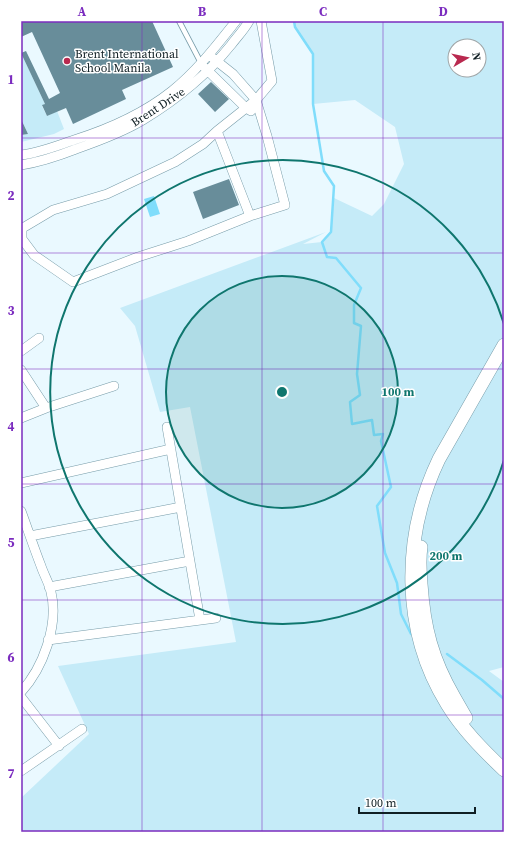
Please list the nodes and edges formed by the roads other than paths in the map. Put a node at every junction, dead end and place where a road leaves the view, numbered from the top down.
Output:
1 (179, 21) edge
2 (236, 21) edge
3 (249, 21) edge
4 (261, 21) edge
5 (209, 54) junction
6 (217, 62) junction
7 (201, 63) junction
8 (208, 71) junction
9 (256, 100) junction
10 (246, 108) junction
11 (260, 114) junction
12 (217, 131) junction
13 (97, 137) junction
14 (21, 155) edge
15 (21, 166) edge
16 (250, 216) junction
17 (21, 229) edge
18 (40, 338) dead end
19 (504, 345) edge
20 (21, 352) edge
21 (504, 362) edge
22 (21, 370) edge
23 (114, 386) dead end
24 (46, 408) junction
25 (21, 418) edge
26 (167, 428) dead end
27 (171, 449) junction
28 (444, 459) junction
29 (21, 484) edge
30 (180, 507) junction
31 (21, 511) edge
32 (30, 536) junction
33 (190, 561) junction
34 (49, 587) junction
35 (216, 618) dead end
36 (200, 620) junction
37 (48, 640) junction
38 (433, 665) junction
39 (21, 692) edge
40 (21, 696) edge
41 (82, 729) dead end
42 (58, 746) junction
43 (504, 759) edge
44 (504, 770) edge
45 (21, 772) edge

1 - 7 lane
2 - 5 street, Brent Drive
3 - 6 street, Brent Drive
4 - 9 street
5 - 6 street
5 - 7 street, Brent Drive
6 - 8 street, Brent Drive
6 - 9 street
7 - 8 street
7 - 13 street, Brent Drive
8 - 10 street
8 - 13 street, Brent Drive
9 - 10 street
9 - 11 street
10 - 11 street
10 - 12 street
11 - 16 street
12 - 16 street
12 - 17 street
13 - 14 street, Brent Drive
13 - 15 street, Brent Drive
16 - 17 street
18 - 20 street
19 - 28 main road
21 - 28 main road
22 - 24 street
23 - 24 street
24 - 25 street
26 - 27 street
27 - 29 street
27 - 30 street
28 - 38 main road
30 - 32 street
30 - 33 street
31 - 32 street
32 - 34 street
33 - 34 street
33 - 36 street
34 - 37 street
35 - 36 street
36 - 37 street
37 - 39 street
38 - 43 main road
38 - 44 main road
40 - 42 street
41 - 42 street
42 - 45 street

